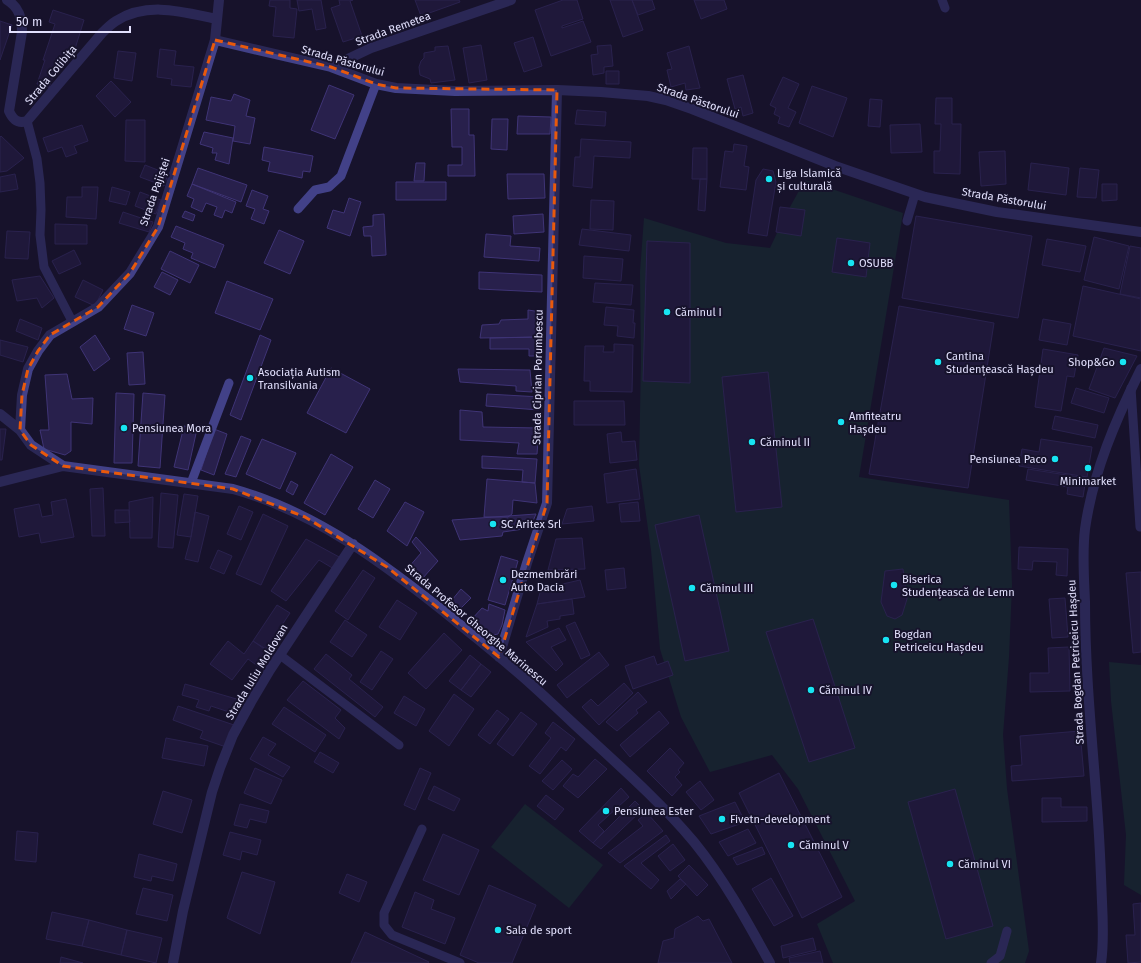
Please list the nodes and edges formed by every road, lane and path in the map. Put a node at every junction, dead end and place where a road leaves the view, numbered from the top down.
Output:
1 (6, 0) edge
2 (219, 0) edge
3 (511, 0) edge
4 (217, 19) junction
5 (215, 40) junction
6 (331, 67) junction
7 (376, 84) junction
8 (557, 90) junction
9 (5, 113) edge
10 (27, 121) junction
11 (915, 194) junction
12 (298, 209) dead end
13 (908, 221) dead end
14 (1141, 232) edge
15 (72, 322) junction
16 (1141, 369) edge
17 (229, 383) dead end
18 (1132, 388) junction
19 (0, 414) edge
20 (20, 430) junction
21 (63, 466) junction
22 (0, 482) edge
23 (191, 484) junction
24 (1140, 527) dead end
25 (353, 544) junction
26 (280, 655) junction
27 (499, 657) junction
28 (398, 745) dead end
29 (422, 829) dead end
30 (1007, 931) dead end
31 (173, 963) edge
32 (460, 963) edge
33 (770, 963) edge
34 (991, 963) edge
35 (1101, 963) edge

1 - 9 street
2 - 4 street, Strada Pajiștei
3 - 6 street, Strada Remetea
4 - 5 street, Strada Pajiștei
4 - 10 street, Strada Colibița
5 - 6 street, Strada Păstorului
5 - 15 street, Strada Pajiștei
6 - 7 street, Strada Păstorului
7 - 8 street, Strada Păstorului
7 - 12 lane
8 - 11 street, Strada Păstorului
8 - 27 street, Strada Ciprian Porumbescu
9 - 10 street
10 - 15 lane, Strada Colibița
11 - 13 lane
11 - 14 street, Strada Păstorului
15 - 20 street, Strada Pajiștei
16 - 18 street, Strada Bogdan Petriceicu Hașdeu
17 - 23 lane
18 - 24 lane
18 - 35 street, Strada Bogdan Petriceicu Hașdeu
19 - 20 street
20 - 21 street
21 - 22 street
21 - 23 street, Strada Profesor Gheorghe Marinescu
23 - 25 street, Strada Profesor Gheorghe Marinescu
25 - 26 street, Strada Iuliu Moldovan
25 - 27 street, Strada Profesor Gheorghe Marinescu
26 - 28 lane
26 - 31 street, Strada Iuliu Moldovan
27 - 33 street, Strada Profesor Gheorghe Marinescu
29 - 32 lane
30 - 34 lane

